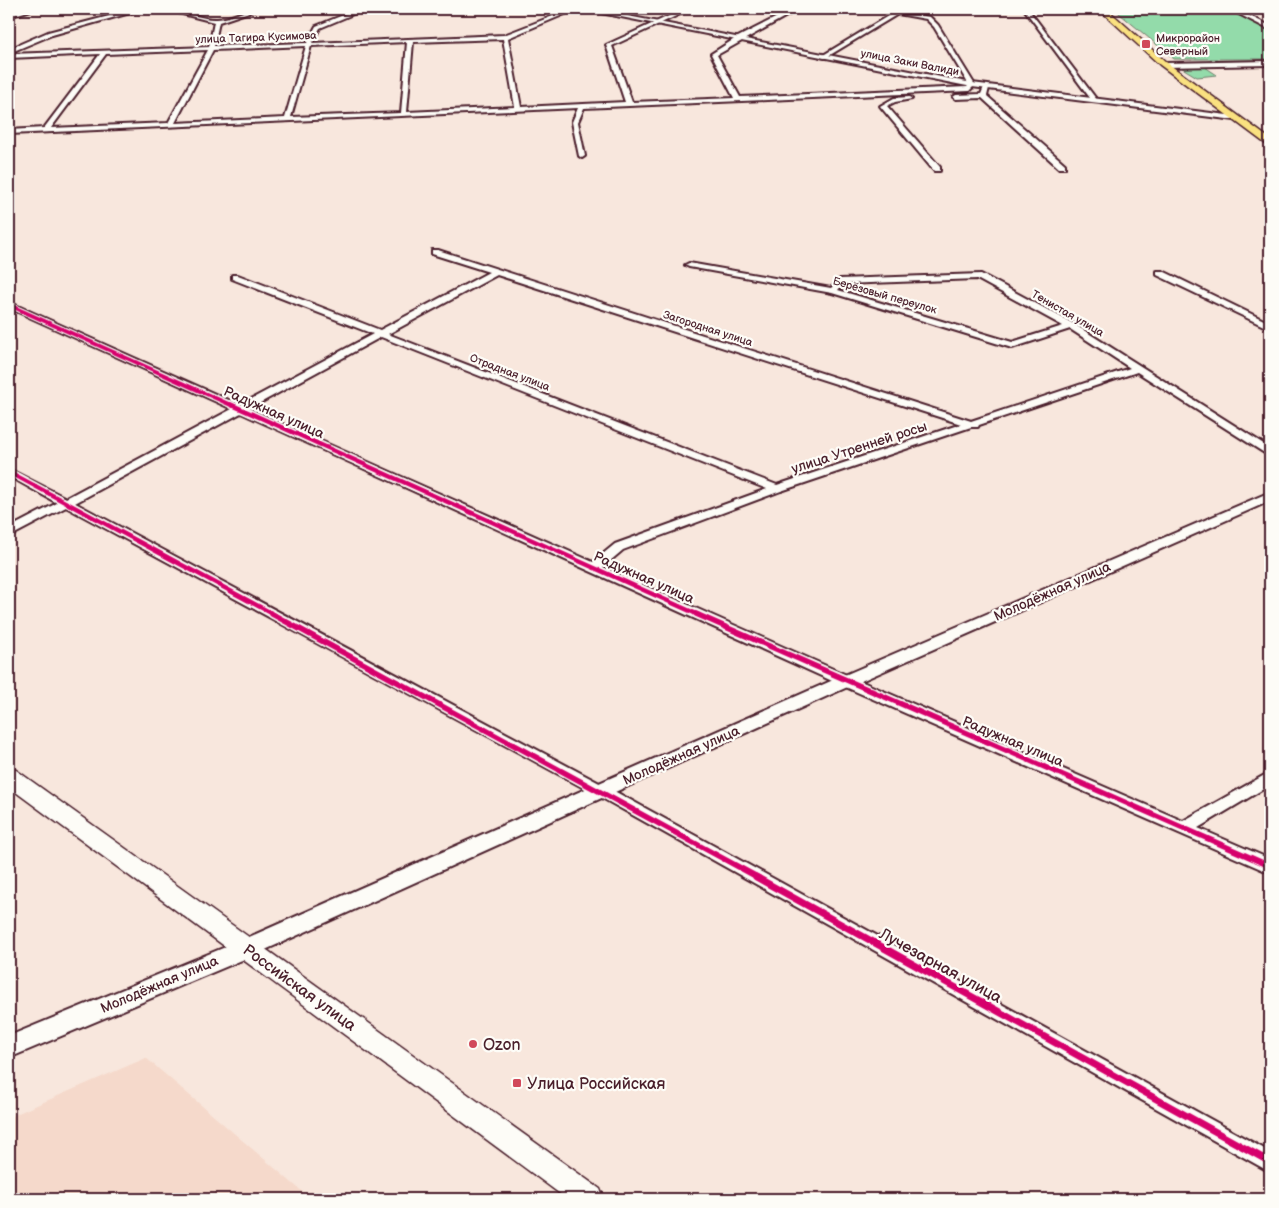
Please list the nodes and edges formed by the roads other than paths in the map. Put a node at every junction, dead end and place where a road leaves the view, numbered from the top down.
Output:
1 (30, 9) edge
2 (142, 9) edge
3 (166, 9) edge
4 (256, 9) edge
5 (362, 9) edge
6 (576, 9) edge
7 (584, 9) edge
8 (688, 9) edge
9 (796, 9) edge
10 (878, 9) edge
11 (1026, 9) edge
12 (1103, 9) edge
13 (1232, 9) edge
14 (901, 10) edge
15 (9, 14) edge
16 (217, 21) junction
17 (656, 23) junction
18 (1270, 28) edge
19 (505, 37) junction
20 (738, 39) junction
21 (410, 40) junction
22 (309, 44) junction
23 (211, 49) junction
24 (9, 51) edge
25 (104, 53) junction
26 (9, 56) edge
27 (822, 56) junction
28 (1270, 63) edge
29 (1165, 65) junction
30 (972, 85) junction
31 (986, 87) junction
32 (984, 96) junction
33 (738, 99) junction
34 (1095, 101) junction
35 (630, 104) junction
36 (582, 106) junction
37 (518, 108) junction
38 (404, 114) junction
39 (288, 118) junction
40 (1235, 118) junction
41 (171, 124) junction
42 (46, 130) junction
43 (9, 132) edge
44 (1270, 144) edge
45 (582, 156) dead end
46 (1062, 166) dead end
47 (937, 169) dead end
48 (435, 252) dead end
49 (689, 265) dead end
50 (496, 272) junction
51 (1160, 274) dead end
52 (235, 277) dead end
53 (833, 291) junction
54 (9, 305) edge
55 (1071, 326) junction
56 (1270, 326) edge
57 (378, 334) junction
58 (1138, 368) junction
59 (240, 409) junction
60 (974, 425) junction
61 (1270, 452) edge
62 (9, 472) edge
63 (777, 489) junction
64 (1270, 496) edge
65 (64, 503) junction
66 (9, 533) edge
67 (595, 567) junction
68 (846, 681) junction
69 (9, 776) edge
70 (1270, 778) edge
71 (600, 790) junction
72 (1185, 828) junction
73 (1270, 866) edge
74 (247, 948) junction
75 (9, 1047) edge
76 (1270, 1162) edge
77 (590, 1199) edge

1 - 15 street
2 - 24 street
3 - 16 street
4 - 16 street
5 - 22 street
6 - 19 street, улица Тагира Кусимова
7 - 17 street, улица Заки Валиди
8 - 17 street
9 - 20 street
10 - 14 street
11 - 34 street
12 - 29 main road
13 - 18 street
14 - 27 street
14 - 30 street
16 - 23 street
17 - 20 street, улица Заки Валиди
17 - 35 street
19 - 21 street, улица Тагира Кусимова
19 - 37 street
20 - 27 street, улица Заки Валиди
20 - 33 street
21 - 22 street, улица Тагира Кусимова
21 - 38 street
22 - 23 street, улица Тагира Кусимова
22 - 39 street
23 - 25 street, улица Тагира Кусимова
23 - 41 street
25 - 26 street, улица Тагира Кусимова
25 - 42 street
27 - 30 street, улица Заки Валиди
28 - 29 street
29 - 40 main road
30 - 31 street, улица Заки Валиди
30 - 33 street
31 - 32 street
31 - 34 street, улица Заки Валиди
32 - 46 street
32 - 47 street
33 - 35 street
34 - 40 street, улица Заки Валиди
35 - 36 street
36 - 37 street
36 - 45 street
37 - 38 street
38 - 39 street
39 - 41 street
40 - 44 main road
41 - 42 street
42 - 43 street
48 - 50 street, Загородная улица
49 - 53 street, Берёзовый переулок
50 - 57 street
50 - 60 street, Загородная улица
51 - 56 street
52 - 57 street, Отрадная улица
53 - 55 street, Берёзовый переулок
53 - 55 street, Тенистая улица
54 - 59 street, Радужная улица
55 - 58 street, Тенистая улица
57 - 59 street
57 - 63 street, Отрадная улица
58 - 60 street, улица Утренней росы
58 - 61 street, Тенистая улица
59 - 65 street
59 - 67 street, Радужная улица
60 - 63 street, улица Утренней росы
62 - 65 street, Лучезарная улица
63 - 67 street, улица Утренней росы
64 - 68 street, Молодёжная улица
65 - 66 street
65 - 71 street, Лучезарная улица
67 - 68 street, Радужная улица
68 - 71 street, Молодёжная улица
68 - 72 street, Радужная улица
69 - 74 main road, Российская улица
70 - 72 street
71 - 74 street, Молодёжная улица
71 - 76 street, Лучезарная улица
72 - 73 street, Радужная улица
74 - 75 street, Молодёжная улица
74 - 77 main road, Российская улица

